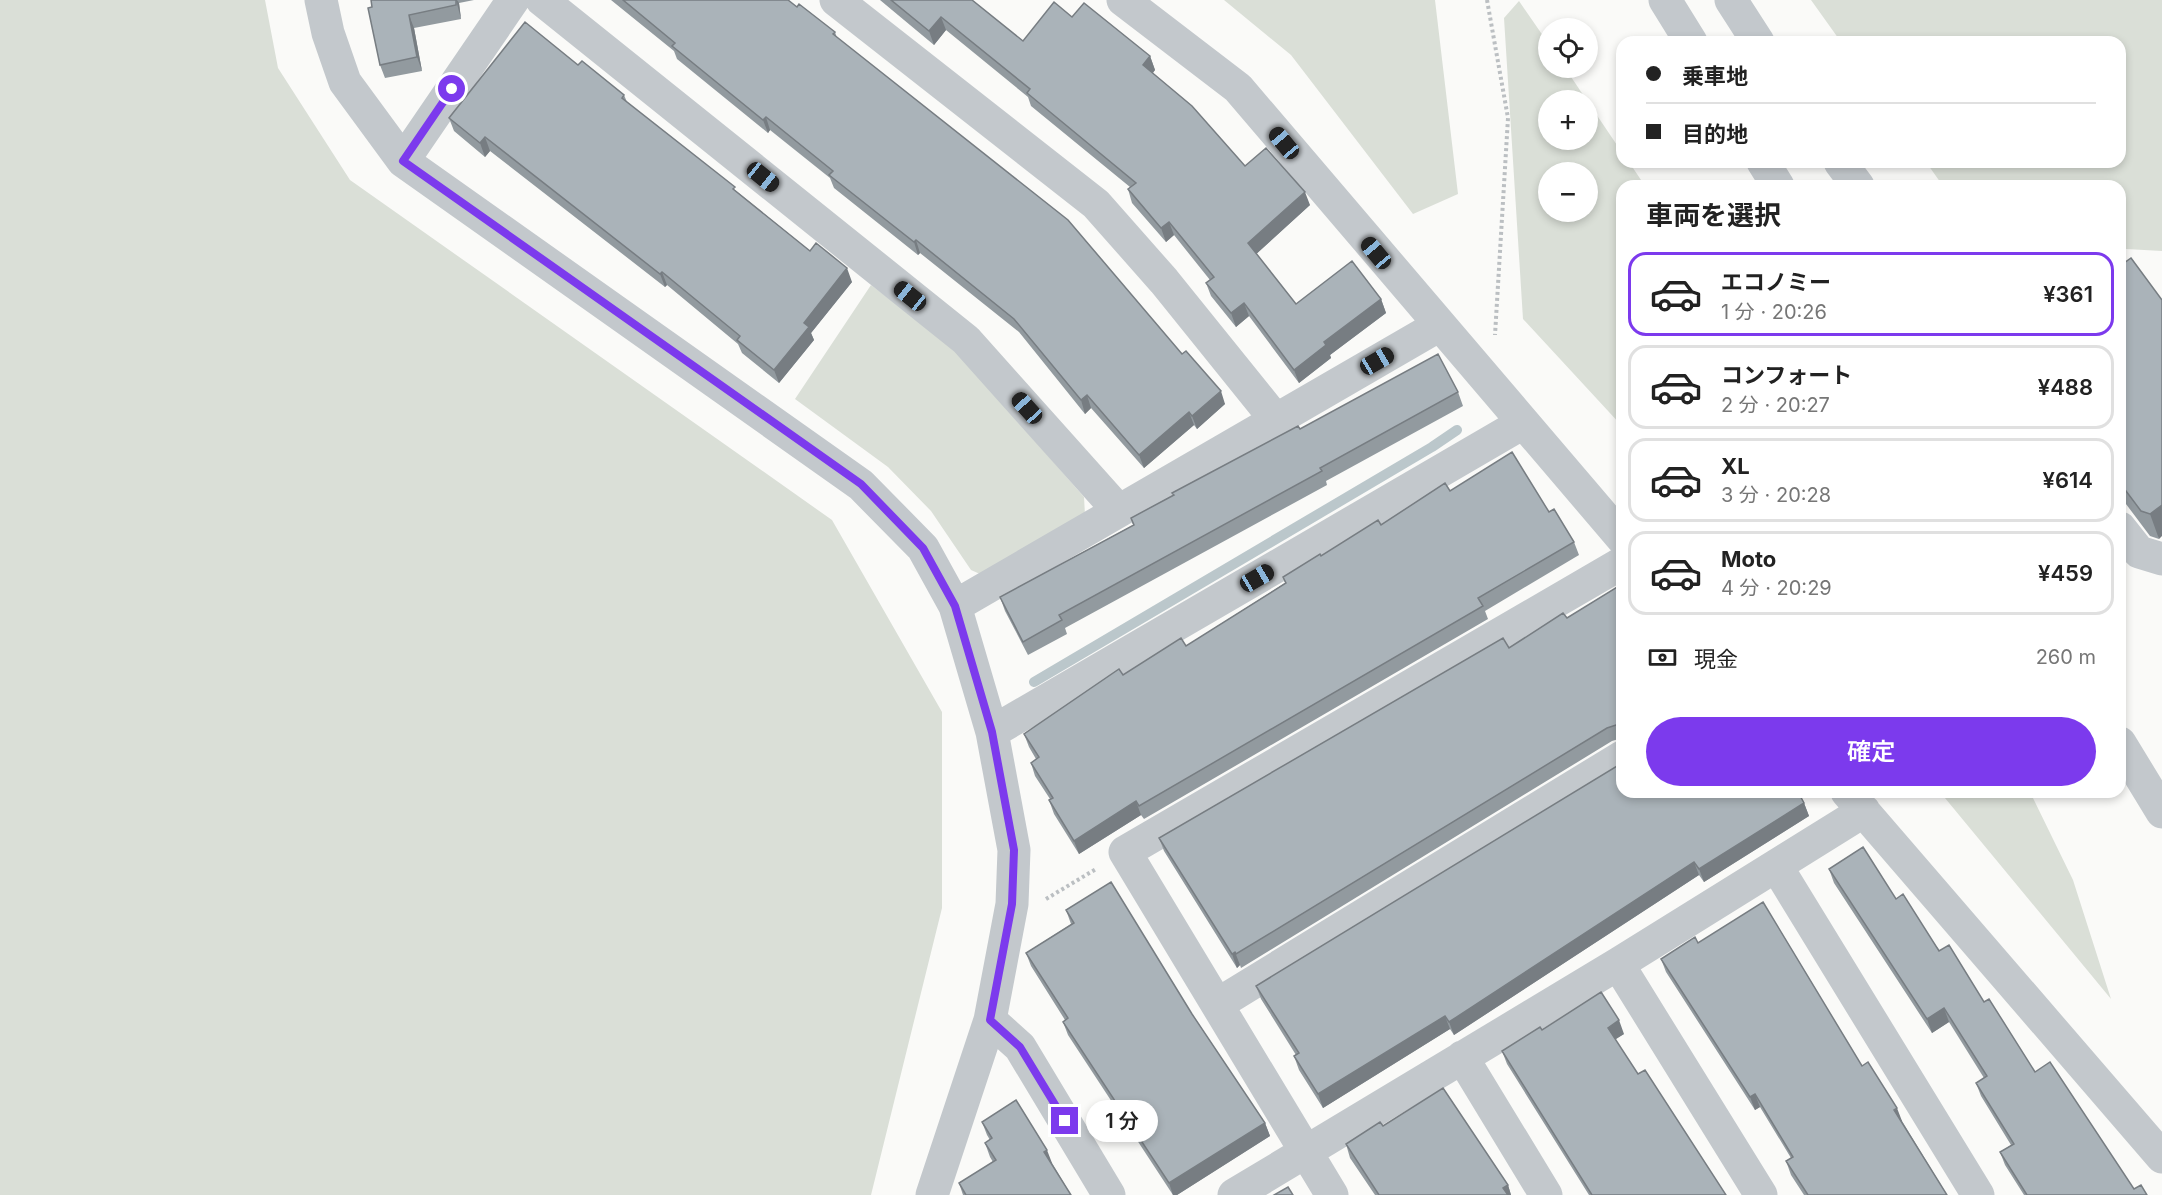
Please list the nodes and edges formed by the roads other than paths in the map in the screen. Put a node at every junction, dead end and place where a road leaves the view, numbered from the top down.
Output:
1 (321, 0) edge
2 (513, 0) edge
3 (542, 0) edge
4 (836, 0) edge
5 (1123, 0) edge
6 (1666, 0) edge
7 (1731, 0) edge
8 (1687, 36) edge
9 (1754, 36) edge
10 (403, 161) junction
11 (1438, 326) junction
12 (1276, 420) junction
13 (1523, 423) junction
14 (1118, 510) junction
15 (1616, 531) edge
16 (2126, 536) edge
17 (2162, 559) edge
18 (1616, 566) edge
19 (955, 606) junction
20 (992, 732) junction
21 (2126, 753) edge
22 (1616, 761) edge
23 (1855, 801) edge
24 (2162, 812) edge
25 (1777, 867) junction
26 (1618, 964) junction
27 (1218, 1004) junction
28 (990, 1020) junction
29 (1461, 1057) junction
30 (1306, 1152) junction
31 (2162, 1157) edge
32 (932, 1195) edge
33 (1109, 1195) edge
34 (1234, 1195) edge
35 (1332, 1195) edge
36 (1546, 1195) edge
37 (1761, 1195) edge
38 (1978, 1195) edge

1 - 10 street
2 - 10 street
3 - 14 street
4 - 12 street
5 - 11 street
6 - 8 street
7 - 9 street
10 - 19 street
11 - 12 street
11 - 13 street
12 - 14 street
13 - 15 street
13 - 20 street
14 - 19 street
16 - 17 street
18 - 27 street
19 - 20 street
20 - 28 street
21 - 24 street
22 - 27 street
23 - 25 street
23 - 31 street
25 - 26 street
25 - 38 street
26 - 29 street
26 - 37 street
27 - 30 street
28 - 32 street
28 - 33 street
29 - 30 street
29 - 36 street
30 - 34 street
30 - 35 street

